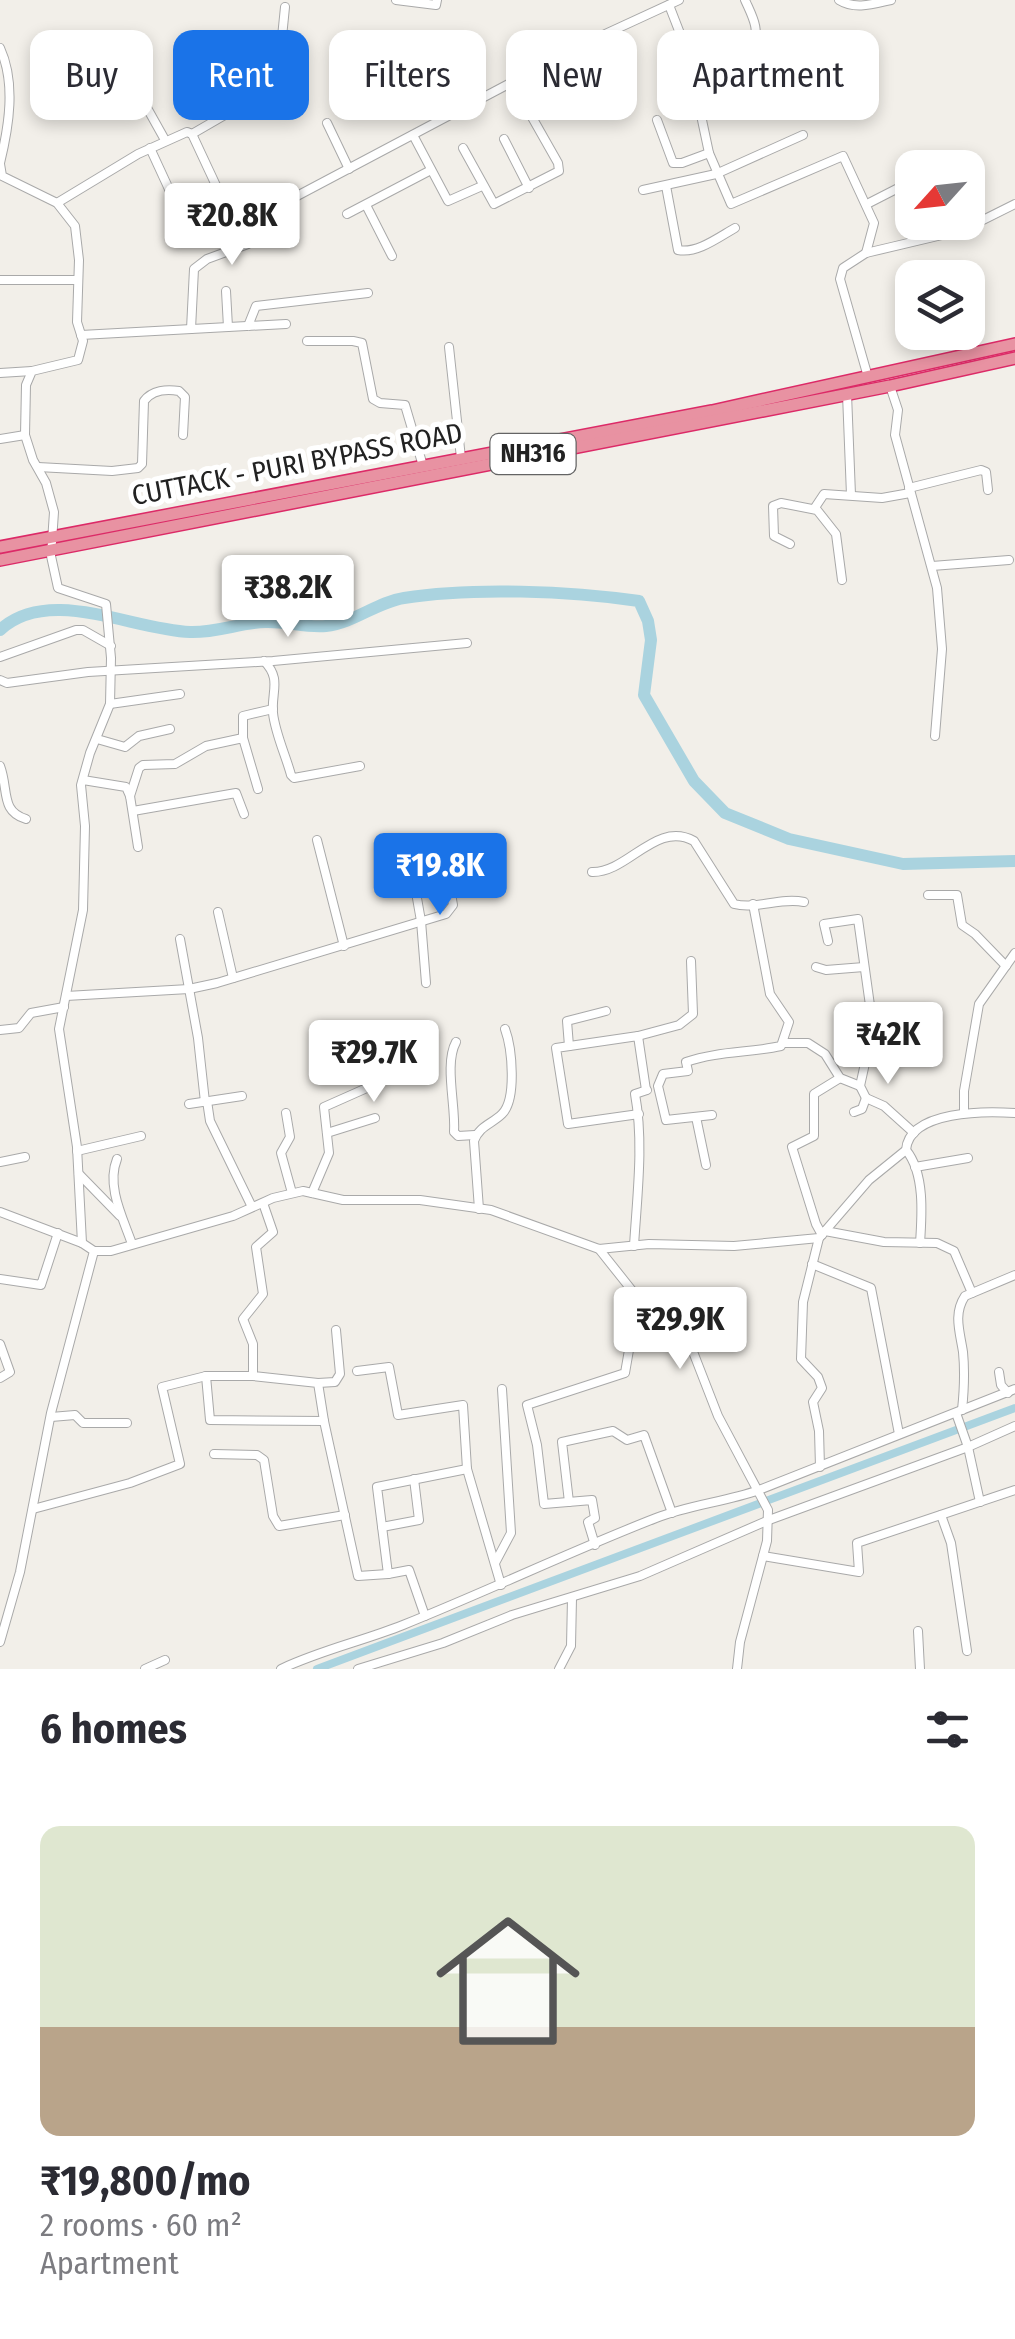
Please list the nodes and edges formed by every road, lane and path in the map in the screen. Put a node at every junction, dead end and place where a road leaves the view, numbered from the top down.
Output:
1 (396, 0) edge
2 (436, 0) edge
3 (651, 0) edge
4 (679, 0) edge
5 (745, 0) edge
6 (839, 0) edge
7 (891, 0) edge
8 (670, 4) junction
9 (286, 7) dead end
10 (656, 11) junction
11 (617, 30) edge
12 (756, 30) edge
13 (0, 48) edge
14 (506, 85) edge
15 (153, 119) edge
16 (533, 120) edge
17 (656, 120) dead end
18 (328, 123) dead end
19 (192, 134) junction
20 (413, 135) junction
21 (804, 135) dead end
22 (3, 140) edge
23 (165, 140) junction
24 (504, 140) dead end
25 (150, 148) junction
26 (462, 148) dead end
27 (709, 153) junction
28 (0, 163) edge
29 (349, 168) junction
30 (431, 170) junction
31 (716, 174) junction
32 (1, 176) edge
33 (482, 186) junction
34 (666, 186) junction
35 (529, 188) junction
36 (643, 190) dead end
37 (895, 190) edge
38 (174, 200) dead end
39 (57, 203) junction
40 (867, 204) junction
41 (1015, 204) edge
42 (366, 205) junction
43 (347, 214) dead end
44 (262, 215) junction
45 (735, 228) dead end
46 (866, 253) junction
47 (392, 256) dead end
48 (0, 280) edge
49 (78, 280) junction
50 (226, 291) dead end
51 (368, 293) dead end
52 (286, 324) dead end
53 (248, 326) junction
54 (228, 327) junction
55 (192, 329) junction
56 (81, 335) junction
57 (307, 342) dead end
58 (1015, 344) edge
59 (449, 347) dead end
60 (1015, 358) edge
61 (32, 371) junction
62 (0, 373) edge
63 (868, 377) junction
64 (890, 386) junction
65 (847, 394) junction
66 (26, 434) junction
67 (183, 435) dead end
68 (0, 439) edge
69 (461, 458) junction
70 (422, 466) junction
71 (38, 467) junction
72 (988, 490) dead end
73 (909, 491) junction
74 (851, 495) junction
75 (814, 509) junction
76 (52, 543) junction
77 (790, 544) dead end
78 (0, 547) edge
79 (0, 560) edge
80 (1010, 560) dead end
81 (932, 566) junction
82 (842, 580) dead end
83 (111, 642) junction
84 (467, 643) dead end
85 (0, 657) edge
86 (264, 661) junction
87 (111, 673) junction
88 (0, 680) edge
89 (180, 694) dead end
90 (110, 704) junction
91 (273, 709) junction
92 (170, 728) dead end
93 (935, 736) dead end
94 (243, 738) junction
95 (97, 739) junction
96 (0, 766) edge
97 (360, 766) dead end
98 (82, 780) junction
99 (258, 788) dead end
100 (130, 796) junction
101 (132, 811) junction
102 (244, 814) dead end
103 (26, 819) dead end
104 (317, 840) dead end
105 (138, 848) dead end
106 (444, 854) dead end
107 (410, 858) dead end
108 (592, 872) dead end
109 (928, 894) dead end
110 (804, 902) dead end
111 (753, 904) junction
112 (218, 912) dead end
113 (421, 922) junction
114 (180, 939) dead end
115 (828, 941) dead end
116 (344, 946) junction
117 (1015, 954) edge
118 (691, 961) dead end
119 (1006, 966) junction
120 (816, 967) dead end
121 (864, 967) junction
122 (233, 978) junction
123 (426, 982) dead end
124 (189, 989) junction
125 (66, 996) junction
126 (64, 1007) junction
127 (606, 1011) dead end
128 (398, 1025) dead end
129 (504, 1029) dead end
130 (0, 1030) edge
131 (638, 1036) junction
132 (456, 1042) dead end
133 (783, 1043) junction
134 (568, 1046) junction
135 (840, 1078) junction
136 (658, 1086) junction
137 (860, 1086) junction
138 (646, 1090) junction
139 (242, 1096) dead end
140 (866, 1098) junction
141 (206, 1102) junction
142 (189, 1104) dead end
143 (854, 1112) dead end
144 (1015, 1112) edge
145 (286, 1113) dead end
146 (964, 1113) junction
147 (638, 1114) junction
148 (712, 1115) dead end
149 (696, 1117) junction
150 (375, 1118) dead end
151 (327, 1132) junction
152 (914, 1132) junction
153 (476, 1135) junction
154 (142, 1136) dead end
155 (906, 1150) junction
156 (77, 1151) junction
157 (25, 1157) dead end
158 (968, 1158) dead end
159 (116, 1159) dead end
160 (0, 1162) edge
161 (706, 1165) dead end
162 (916, 1167) junction
163 (79, 1174) junction
164 (292, 1193) junction
165 (312, 1193) junction
166 (263, 1203) junction
167 (252, 1208) junction
168 (480, 1208) junction
169 (0, 1212) edge
170 (124, 1219) junction
171 (58, 1233) junction
172 (822, 1234) junction
173 (82, 1243) junction
174 (920, 1243) junction
175 (132, 1244) junction
176 (634, 1246) junction
177 (599, 1249) junction
178 (94, 1251) junction
179 (812, 1264) junction
180 (1015, 1274) edge
181 (0, 1279) edge
182 (972, 1292) junction
183 (638, 1298) junction
184 (336, 1330) dead end
185 (0, 1344) edge
186 (357, 1371) dead end
187 (999, 1372) dead end
188 (206, 1376) junction
189 (254, 1376) junction
190 (0, 1378) edge
191 (318, 1383) junction
192 (502, 1389) dead end
193 (1011, 1391) edge
194 (959, 1412) junction
195 (51, 1417) junction
196 (324, 1421) junction
197 (127, 1423) dead end
198 (1015, 1426) edge
199 (898, 1434) junction
200 (968, 1447) junction
201 (214, 1454) dead end
202 (820, 1467) junction
203 (467, 1469) junction
204 (414, 1480) junction
205 (1015, 1490) edge
206 (761, 1493) junction
207 (569, 1502) junction
208 (980, 1502) junction
209 (33, 1508) junction
210 (672, 1513) junction
211 (346, 1515) junction
212 (769, 1515) junction
213 (941, 1515) junction
214 (382, 1526) junction
215 (595, 1544) junction
216 (762, 1556) junction
217 (495, 1563) junction
218 (388, 1574) junction
219 (501, 1585) junction
220 (572, 1598) junction
221 (425, 1616) junction
222 (918, 1631) dead end
223 (0, 1640) edge
224 (968, 1651) dead end
225 (165, 1660) dead end
226 (145, 1669) edge
227 (281, 1669) edge
228 (358, 1669) edge
229 (559, 1669) edge
230 (737, 1669) edge
231 (920, 1669) edge

1 - 2 street
3 - 10 street
4 - 8 street
5 - 12 street
6 - 7 street
8 - 10 street
8 - 27 street
9 - 19 street
10 - 11 street
13 - 22 street
14 - 20 street
15 - 23 street
16 - 35 street
17 - 27 street
18 - 29 street
19 - 23 street
19 - 44 street
20 - 29 street
20 - 30 street
21 - 31 street
22 - 28 street
23 - 25 street
24 - 35 street
25 - 38 street
25 - 39 street
26 - 33 street
27 - 31 street
28 - 32 street
29 - 44 street
30 - 33 street
30 - 42 street
31 - 34 street
31 - 40 street
32 - 39 street
33 - 35 street
34 - 36 street
34 - 45 street
37 - 40 street
39 - 49 street
40 - 46 street
41 - 46 street
42 - 43 street
42 - 47 street
44 - 55 street
46 - 63 street
48 - 49 street
49 - 56 street
50 - 54 street
51 - 53 street
52 - 53 street
53 - 54 street
54 - 55 street
55 - 56 street
56 - 61 street
57 - 70 street
58 - 63 highway, CUTTACK - PURI BYPASS ROAD / NH316
59 - 69 street
60 - 64 highway, CUTTACK - PURI BYPASS ROAD / NH316
61 - 62 street
61 - 66 street
63 - 69 highway, CUTTACK - PURI BYPASS ROAD / NH316
64 - 65 highway, CUTTACK - PURI BYPASS ROAD / NH316
64 - 73 street
65 - 74 street
65 - 76 highway, CUTTACK - PURI BYPASS ROAD / NH316
66 - 68 street
66 - 71 street
67 - 71 street
69 - 70 highway, CUTTACK - PURI BYPASS ROAD / NH316
70 - 76 highway, CUTTACK - PURI BYPASS ROAD / NH316
71 - 76 street
72 - 73 street
73 - 74 street
73 - 81 street
74 - 75 street
75 - 77 street
75 - 82 street
76 - 78 highway, CUTTACK - PURI BYPASS ROAD / NH316
76 - 79 highway, CUTTACK - PURI BYPASS ROAD / NH316
76 - 83 street
80 - 81 street
81 - 93 street
83 - 85 street
83 - 87 street
84 - 86 street
86 - 87 street
86 - 91 street
87 - 88 street
87 - 90 street
89 - 90 street
90 - 95 street
91 - 94 street
91 - 97 street
92 - 95 street
94 - 99 street
94 - 100 street
95 - 98 street
96 - 103 street
98 - 100 street
98 - 125 street
100 - 101 street
101 - 102 street
101 - 105 street
104 - 116 street
106 - 113 street
107 - 113 street
108 - 111 street
109 - 119 street
110 - 111 street
111 - 133 street
112 - 122 street
113 - 116 street
113 - 123 street
114 - 124 street
115 - 121 street
116 - 122 street
117 - 119 street
118 - 131 street
119 - 146 street
120 - 121 street
121 - 137 street
122 - 124 street
124 - 125 street
124 - 141 street
125 - 126 street
126 - 130 street
126 - 156 street
127 - 134 street
128 - 151 street
129 - 153 street
131 - 134 street
131 - 138 street
132 - 153 street
133 - 135 street
133 - 136 street
134 - 147 street
135 - 137 street
135 - 172 street
136 - 138 street
136 - 149 street
137 - 140 street
138 - 147 street
139 - 141 street
140 - 143 street
140 - 152 street
141 - 142 street
141 - 167 street
144 - 146 street
145 - 164 street
146 - 152 street
147 - 176 street
148 - 149 street
149 - 161 street
150 - 151 street
151 - 165 street
152 - 155 street
153 - 168 street
154 - 156 street
155 - 162 street
155 - 172 street
156 - 163 street
157 - 160 street
158 - 162 street
159 - 170 street
162 - 174 street
163 - 170 street
163 - 173 street
164 - 165 street
164 - 166 street
165 - 168 street
166 - 167 street
166 - 189 street
167 - 175 street
168 - 177 street
169 - 171 street
170 - 175 street
171 - 173 street
171 - 181 street
172 - 174 street
172 - 176 street
172 - 179 street
173 - 178 street
174 - 182 street
175 - 178 street
176 - 177 street
177 - 183 street
178 - 195 street
179 - 199 street
179 - 202 street
180 - 182 street
182 - 194 street
183 - 206 street
183 - 207 street
184 - 191 street
185 - 190 street
186 - 203 street
187 - 193 street
188 - 189 street
188 - 196 street
188 - 209 street
189 - 191 street
191 - 196 street
192 - 217 street
193 - 194 street
194 - 199 street
194 - 200 street
195 - 197 street
195 - 209 street
196 - 211 street
198 - 200 street
199 - 202 street
200 - 208 street
200 - 212 street
201 - 211 street
202 - 206 street
203 - 204 street
203 - 217 street
204 - 214 street
204 - 214 street
205 - 208 street
206 - 210 street
206 - 212 street
207 - 210 street
207 - 215 street
208 - 213 street
209 - 223 street
210 - 215 street
211 - 218 street
212 - 216 street
212 - 220 street
213 - 216 street
213 - 224 street
214 - 218 street
215 - 219 street
216 - 230 street
217 - 219 street
218 - 221 street
219 - 221 street
220 - 228 street
220 - 229 street
221 - 227 street
222 - 231 street
225 - 226 street

